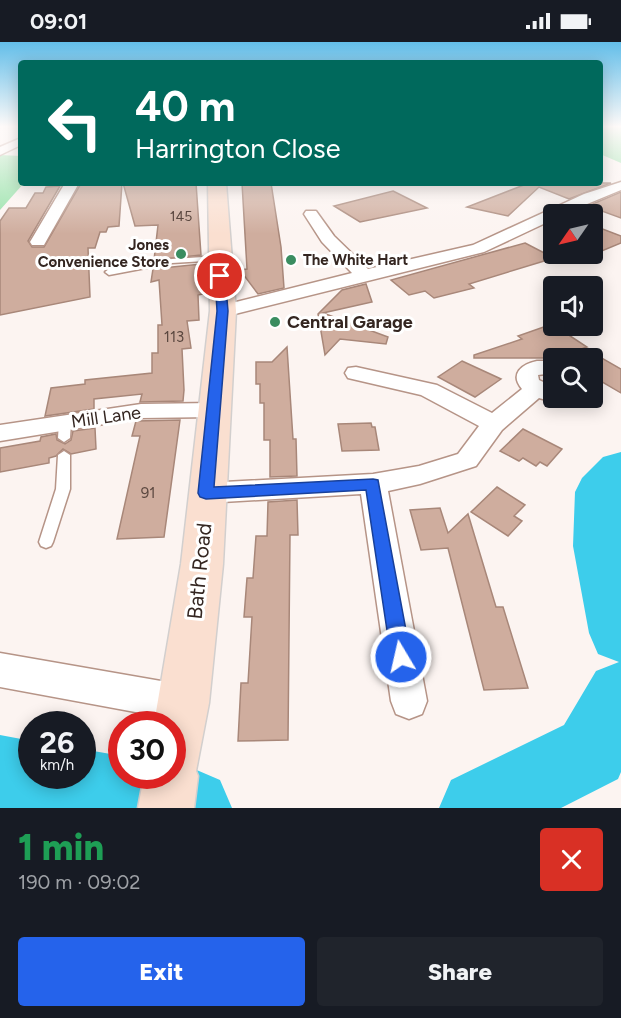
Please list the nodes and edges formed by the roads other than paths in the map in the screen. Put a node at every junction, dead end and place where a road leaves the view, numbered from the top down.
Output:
1 (70, 186) edge
2 (217, 186) edge
3 (621, 186) edge
4 (311, 214) dead end
5 (38, 242) dead end
6 (219, 258) junction
7 (109, 272) dead end
8 (364, 275) junction
9 (223, 311) junction
10 (543, 367) edge
11 (356, 373) dead end
12 (543, 391) edge
13 (543, 393) edge
14 (213, 410) junction
15 (494, 424) junction
16 (0, 433) edge
17 (64, 455) dead end
18 (373, 484) junction
19 (206, 493) junction
20 (46, 542) dead end
21 (0, 670) edge
22 (408, 701) dead end
23 (181, 711) edge
24 (108, 715) edge
25 (169, 789) edge
26 (166, 808) edge

1 - 5 street
2 - 6 main road, Bath Road
3 - 8 street
4 - 8 street
6 - 7 lane
6 - 9 main road, Bath Road
8 - 9 street
9 - 14 main road, Bath Road
10 - 12 street
11 - 15 street
13 - 15 street
14 - 16 street, Mill Lane
14 - 19 main road, Bath Road
15 - 18 street
17 - 20 lane
18 - 19 street
18 - 22 street
19 - 23 main road, Bath Road
21 - 24 street
25 - 26 main road, Bath Road

